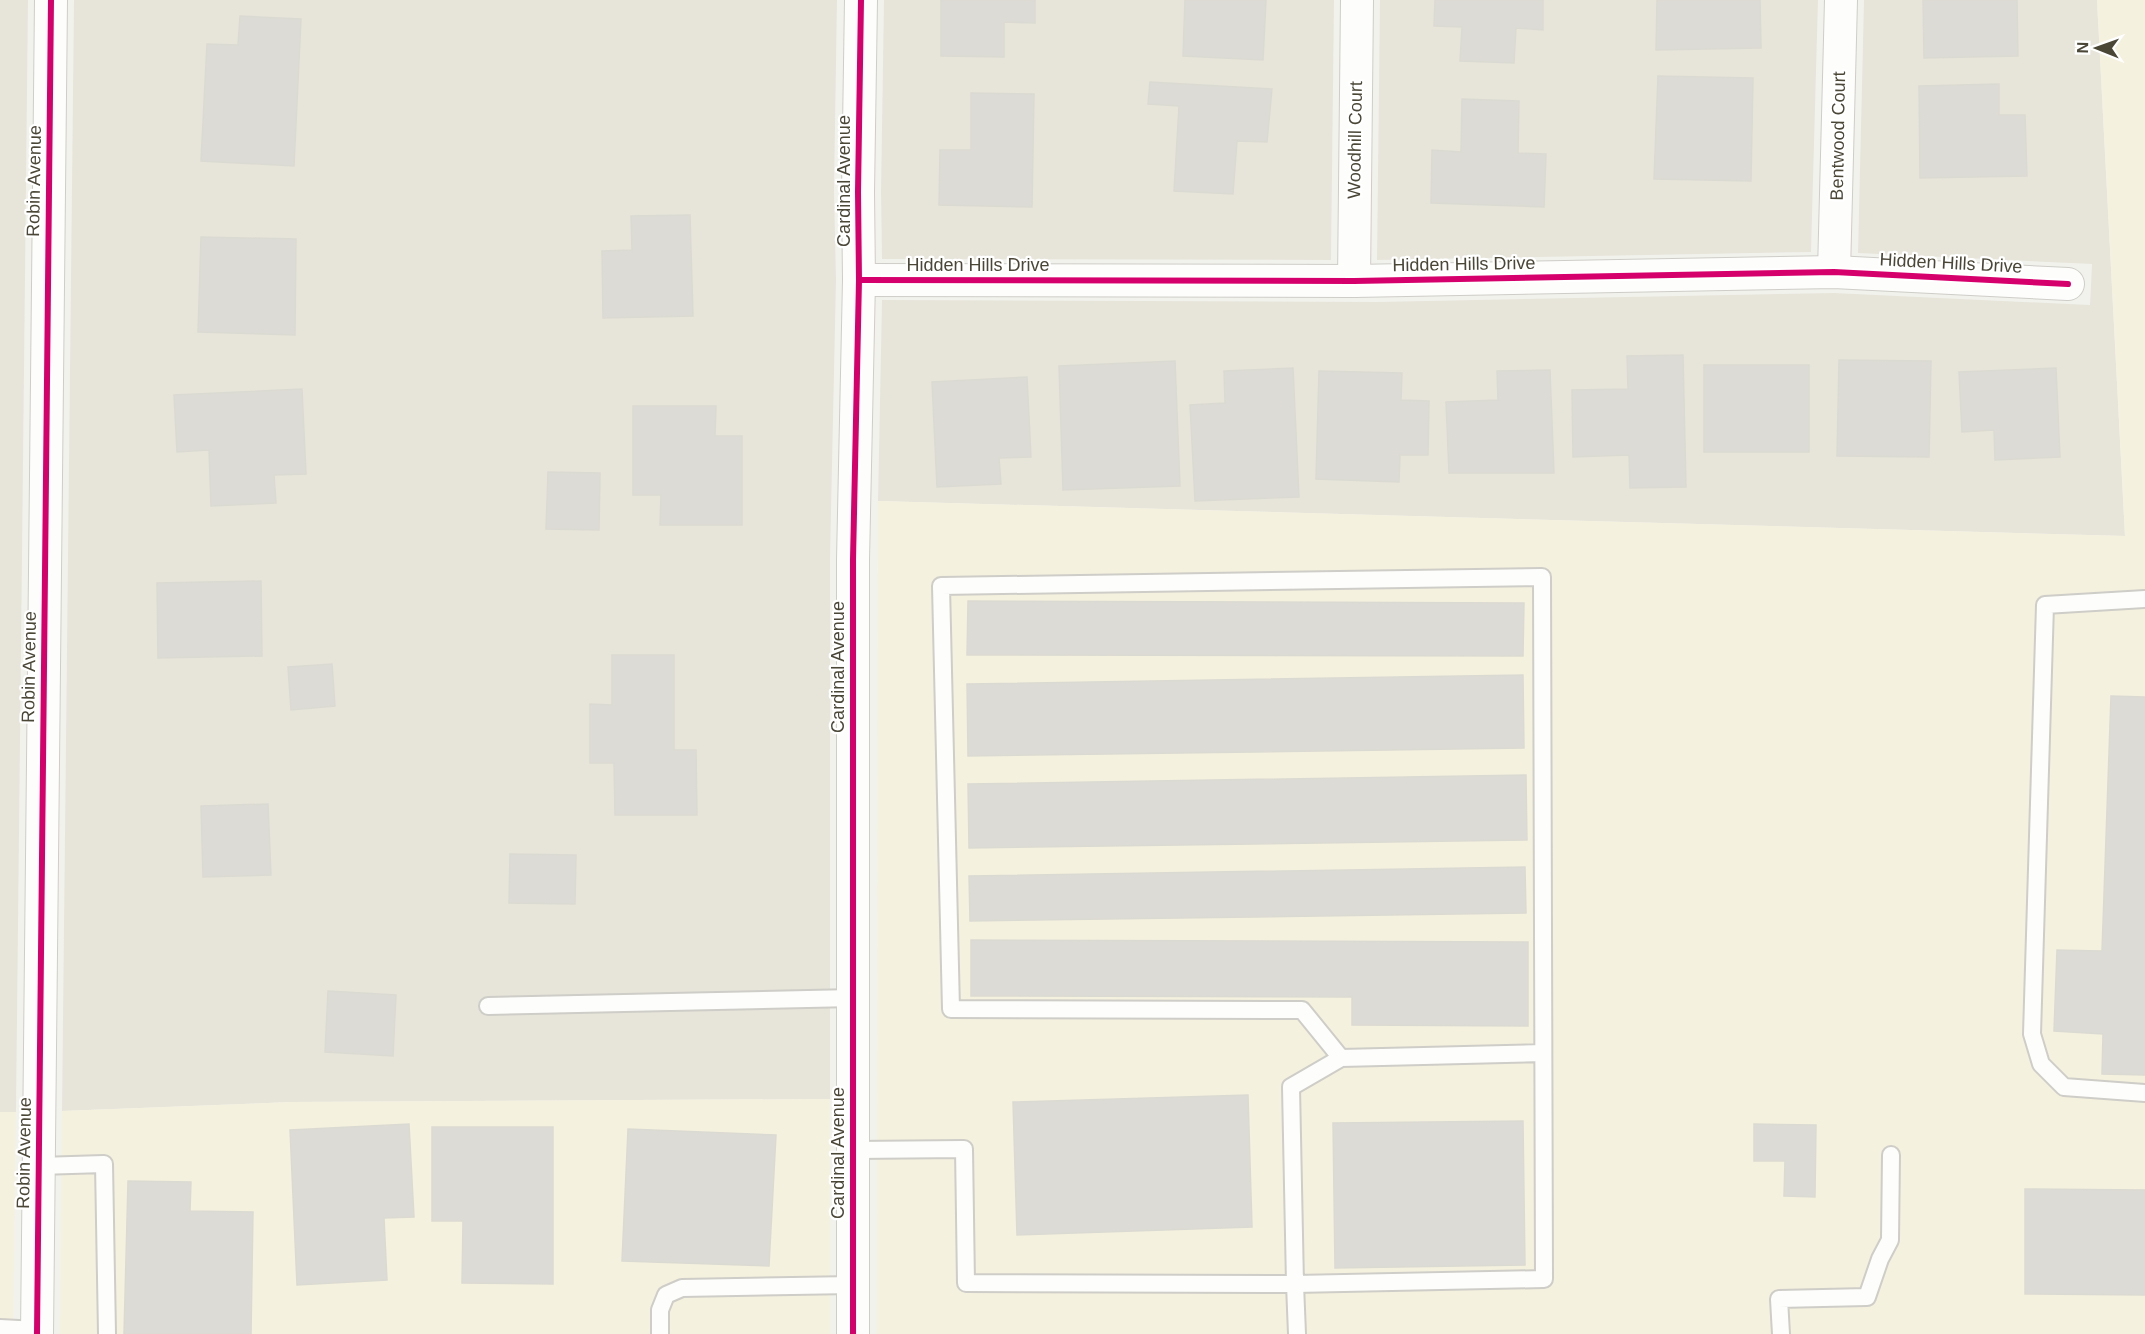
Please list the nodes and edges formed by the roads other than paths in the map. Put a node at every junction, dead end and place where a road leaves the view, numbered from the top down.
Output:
1 (51, 0) edge
2 (861, 0) edge
3 (1357, 0) edge
4 (1841, 0) edge
5 (1834, 272) junction
6 (860, 280) junction
7 (1353, 280) junction
8 (2068, 284) dead end
9 (2145, 599) edge
10 (854, 998) junction
11 (488, 1006) dead end
12 (1544, 1053) junction
13 (1341, 1058) junction
14 (2145, 1093) edge
15 (854, 1150) junction
16 (1892, 1155) dead end
17 (39, 1166) junction
18 (1295, 1284) junction
19 (853, 1285) junction
20 (0, 1328) edge
21 (37, 1332) edge
22 (107, 1334) edge
23 (660, 1334) edge
24 (853, 1334) edge
25 (1297, 1334) edge
26 (1781, 1334) edge

1 - 17 street, Robin Avenue
2 - 6 street, Cardinal Avenue
3 - 7 street, Woodhill Court
4 - 5 street, Bentwood Court
5 - 7 street, Hidden Hills Drive
5 - 8 street, Hidden Hills Drive
6 - 7 street, Hidden Hills Drive
6 - 10 street, Cardinal Avenue
9 - 14 lane
10 - 11 lane
10 - 15 street, Cardinal Avenue
12 - 13 lane
12 - 13 lane
12 - 18 lane
13 - 18 lane
15 - 18 lane
15 - 19 street, Cardinal Avenue
16 - 26 lane
17 - 21 street, Robin Avenue
17 - 22 lane
18 - 25 lane
19 - 23 lane
19 - 24 street, Cardinal Avenue
20 - 21 lane

